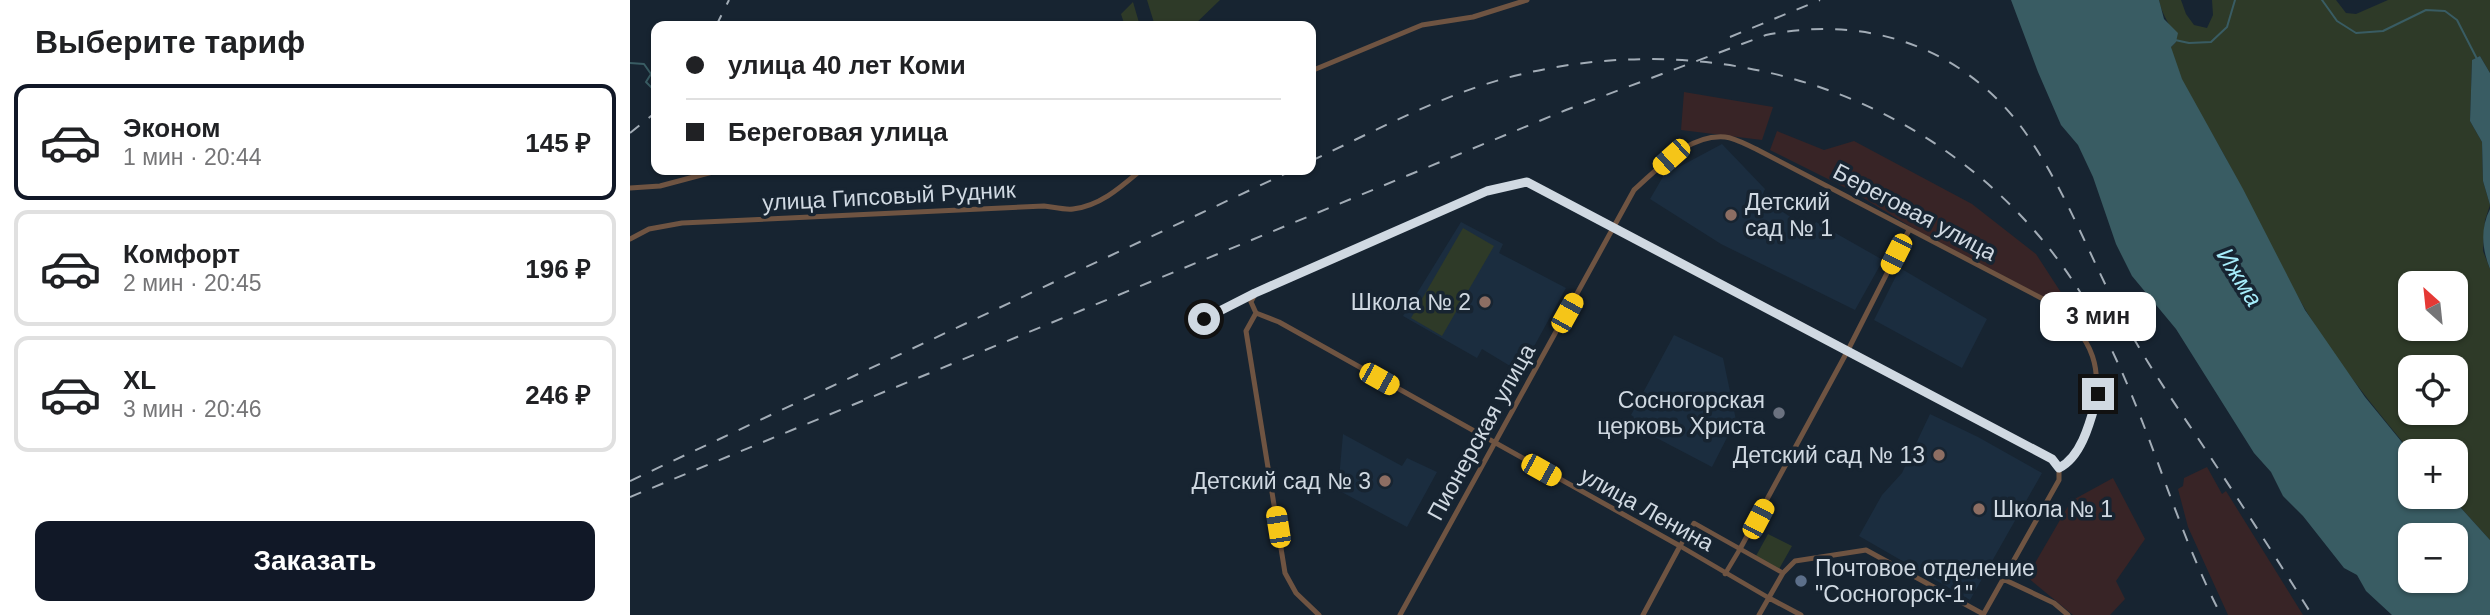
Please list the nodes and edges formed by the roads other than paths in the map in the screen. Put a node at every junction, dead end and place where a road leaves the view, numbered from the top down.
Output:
1 (1527, 0) edge
2 (1316, 69) edge
3 (701, 175) edge
4 (1135, 175) edge
5 (630, 188) edge
6 (1613, 229) junction
7 (1909, 230) junction
8 (630, 239) edge
9 (1255, 293) junction
10 (1256, 313) junction
11 (1204, 319) dead end
12 (1847, 352) junction
13 (1495, 444) junction
14 (2059, 468) junction
15 (1680, 546) junction
16 (1740, 550) junction
17 (1783, 573) junction
18 (1726, 574) junction
19 (2003, 579) junction
20 (1769, 598) junction
21 (1983, 614) edge
22 (1319, 615) edge
23 (1401, 615) edge
24 (1643, 615) edge
25 (1759, 615) edge
26 (1801, 615) edge
27 (2068, 615) edge

1 - 2 street
3 - 5 street
4 - 8 street, улица Гипсовый Рудник
6 - 7 street, Береговая улица
6 - 9 street
6 - 12 street
6 - 13 street, Пионерская улица
7 - 12 street
7 - 14 street, Береговая улица
9 - 10 street
9 - 11 street
10 - 13 street, улица Ленина
10 - 22 street
12 - 14 street
12 - 16 street
13 - 15 street, улица Ленина
13 - 23 street, Пионерская улица
14 - 19 street
15 - 16 street
15 - 18 street, улица Ленина
15 - 24 street
16 - 17 street
16 - 18 street
17 - 20 street
17 - 21 street
18 - 20 street, улица Ленина
19 - 21 street
19 - 27 street
20 - 25 street
20 - 26 street, улица Ленина

